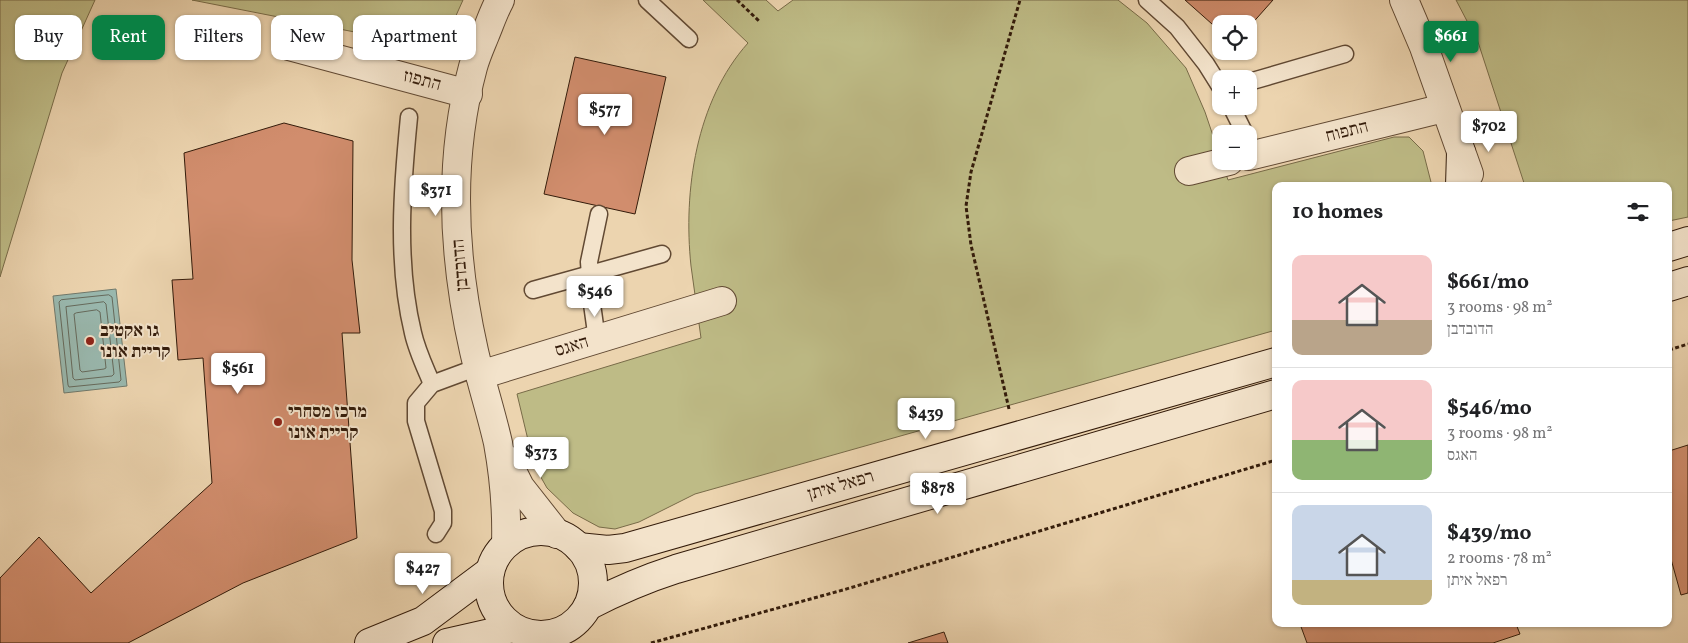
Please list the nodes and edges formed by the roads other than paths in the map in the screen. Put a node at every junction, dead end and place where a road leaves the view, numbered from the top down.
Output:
1 (500, 0) edge
2 (647, 0) edge
3 (1148, 0) edge
4 (1404, 0) edge
5 (689, 39) dead end
6 (1345, 54) dead end
7 (341, 60) edge
8 (1212, 74) edge
9 (1257, 80) edge
10 (468, 94) junction
11 (1444, 108) junction
12 (409, 117) dead end
13 (1257, 147) edge
14 (1459, 147) junction
15 (1212, 162) edge
16 (1188, 171) dead end
17 (1460, 182) edge
18 (1471, 182) edge
19 (1481, 182) edge
20 (599, 214) dead end
21 (1688, 241) edge
22 (1672, 245) edge
23 (662, 254) dead end
24 (589, 274) junction
25 (1688, 281) edge
26 (1672, 286) edge
27 (533, 290) dead end
28 (722, 301) dead end
29 (596, 340) junction
30 (1272, 363) edge
31 (479, 371) junction
32 (432, 384) junction
33 (1272, 395) edge
34 (498, 442) junction
35 (436, 534) dead end
36 (567, 540) junction
37 (506, 544) junction
38 (490, 571) junction
39 (588, 606) junction
40 (513, 628) junction
41 (369, 643) edge
42 (447, 643) edge

1 - 10 street, הדובדבן
2 - 5 lane
3 - 8 lane
4 - 11 street
6 - 9 lane
7 - 10 street, התפוז
10 - 31 street, הדובדבן
11 - 13 street, התפוח
11 - 14 street
12 - 32 lane
14 - 17 street
14 - 18 street
14 - 19 street
15 - 16 street, התפוח
20 - 24 lane
21 - 22 street
23 - 24 lane
24 - 27 lane
24 - 29 lane
25 - 26 street
28 - 29 street, האגס
29 - 31 street, האגס
30 - 36 street, רפאל איתן
31 - 32 lane
31 - 34 street, הדובדבן
32 - 35 lane
33 - 39 street, רפאל איתן
34 - 36 street, הדובדבן
34 - 37 street, הדובדבן
36 - 37 street
36 - 39 street
37 - 38 street
38 - 40 street
38 - 41 street
39 - 40 street
40 - 42 street

